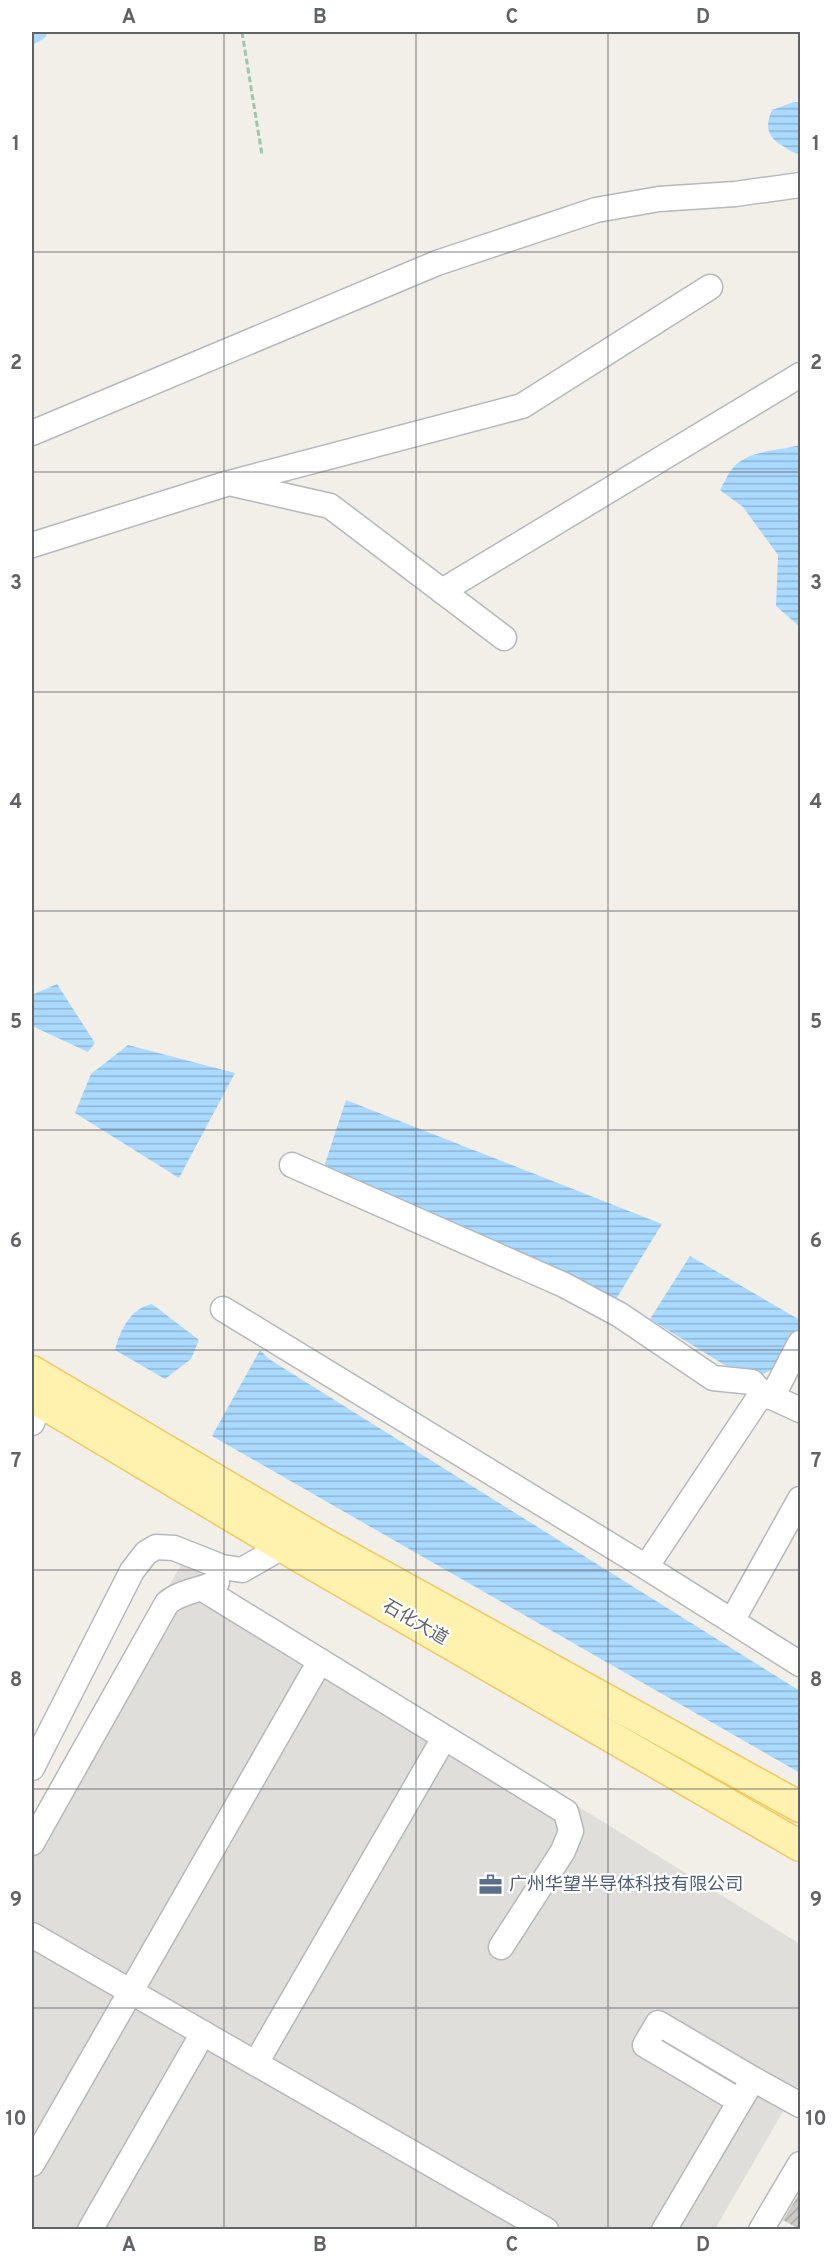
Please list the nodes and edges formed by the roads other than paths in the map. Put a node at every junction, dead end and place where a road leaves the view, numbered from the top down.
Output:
1 (801, 185) edge
2 (711, 286) dead end
3 (801, 375) edge
4 (32, 433) edge
5 (229, 483) junction
6 (32, 545) edge
7 (442, 591) junction
8 (504, 638) dead end
9 (292, 1165) dead end
10 (223, 1309) dead end
11 (800, 1343) edge
12 (32, 1371) edge
13 (766, 1397) junction
14 (34, 1408) edge
15 (801, 1410) edge
16 (801, 1499) edge
17 (289, 1537) junction
18 (646, 1567) junction
19 (236, 1569) junction
20 (203, 1589) junction
21 (732, 1621) junction
22 (320, 1661) junction
23 (801, 1664) edge
24 (444, 1738) junction
25 (32, 1768) edge
26 (801, 1807) edge
27 (32, 1843) edge
28 (801, 1846) edge
29 (32, 1935) edge
30 (501, 1947) dead end
31 (131, 1992) junction
32 (203, 2033) junction
33 (256, 2064) junction
34 (753, 2079) junction
35 (740, 2102) junction
36 (801, 2105) edge
37 (32, 2164) edge
38 (801, 2164) edge
39 (90, 2229) edge
40 (546, 2229) edge
41 (664, 2229) edge
42 (761, 2229) edge

1 - 4 street
2 - 5 street
3 - 7 street
5 - 6 street
5 - 7 street
7 - 8 street
9 - 13 street
10 - 18 street
11 - 13 street
12 - 17 main road, 石化大道
13 - 15 street
13 - 18 street
14 - 17 main road, 石化大道
16 - 21 street
17 - 19 street
17 - 26 main road, 石化大道
17 - 28 main road, 石化大道
18 - 21 street
19 - 20 street
19 - 25 street
20 - 22 street
20 - 27 street
21 - 23 street
22 - 24 street
22 - 31 street
24 - 30 street
24 - 33 street
29 - 31 street
31 - 32 street
31 - 37 street
32 - 33 street
32 - 39 street
33 - 40 street
34 - 35 street
34 - 35 street
34 - 36 street
35 - 41 street
38 - 42 street

